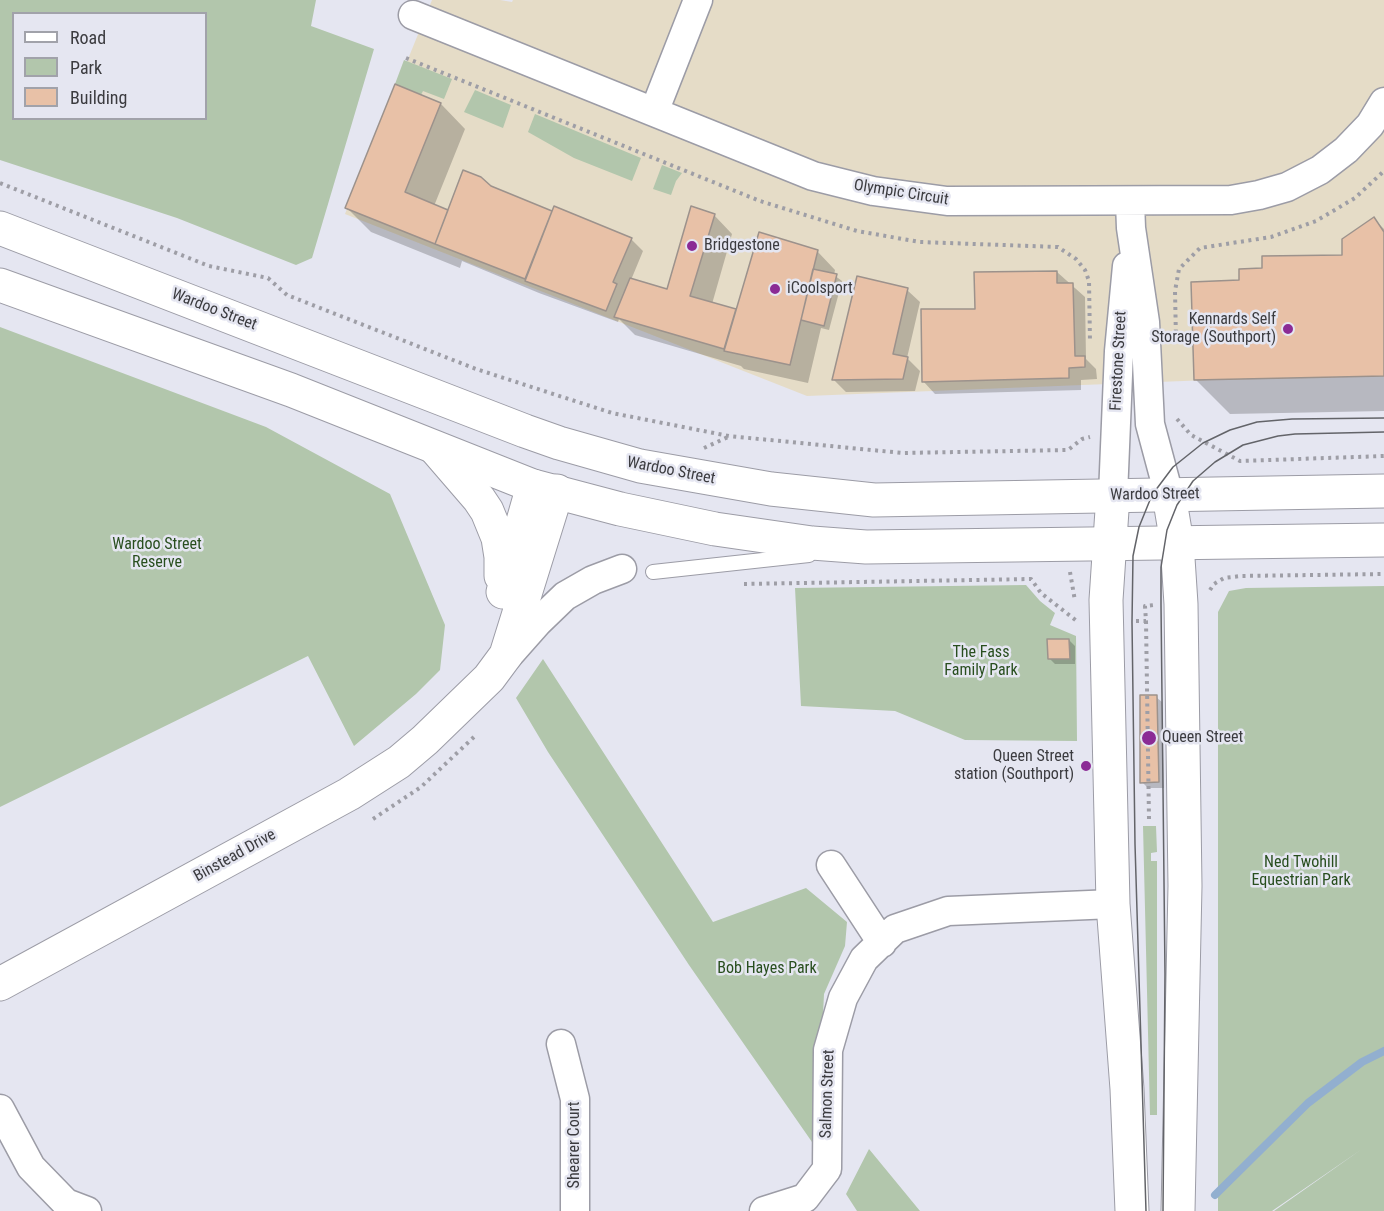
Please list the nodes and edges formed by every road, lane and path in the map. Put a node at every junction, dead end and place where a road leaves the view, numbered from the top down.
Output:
1 (698, 0) edge
2 (413, 15) dead end
3 (406, 58) dead end
4 (1384, 102) edge
5 (654, 112) junction
6 (1384, 171) edge
7 (0, 183) edge
8 (1131, 215) junction
9 (0, 228) edge
10 (0, 285) edge
11 (1090, 345) dead end
12 (1176, 349) dead end
13 (1177, 410) dead end
14 (1179, 418) junction
15 (1150, 424) junction
16 (1102, 430) junction
17 (1087, 438) junction
18 (559, 443) junction
19 (435, 448) junction
20 (1384, 456) edge
21 (545, 488) junction
22 (1384, 491) edge
23 (1113, 495) junction
24 (1168, 495) junction
25 (1384, 540) edge
26 (1178, 543) junction
27 (1110, 545) junction
28 (889, 548) junction
29 (622, 568) dead end
30 (653, 572) dead end
31 (1384, 574) edge
32 (734, 585) dead end
33 (1208, 593) dead end
34 (1161, 605) dead end
35 (1146, 621) junction
36 (1132, 622) dead end
37 (1079, 623) dead end
38 (493, 628) junction
39 (496, 670) junction
40 (469, 720) junction
41 (373, 819) dead end
42 (1149, 819) dead end
43 (831, 865) dead end
44 (1113, 904) junction
45 (882, 943) junction
46 (0, 984) edge
47 (561, 1044) dead end
48 (0, 1109) edge
49 (87, 1211) edge
50 (575, 1211) edge
51 (764, 1211) edge
52 (1132, 1211) edge
53 (1178, 1211) edge

1 - 5 street
2 - 5 street, Olympic Circuit
3 - 11 path
4 - 8 street, Olympic Circuit
5 - 8 street, Olympic Circuit
6 - 12 path
7 - 17 path
8 - 15 street, Firestone Street
8 - 16 street, Firestone Street
9 - 18 main road, Wardoo Street
10 - 19 main road
13 - 14 path
14 - 15 path
14 - 20 path
15 - 24 street, Firestone Street
16 - 17 path
16 - 17 path
16 - 23 street, Firestone Street
18 - 21 main road
18 - 23 main road, Wardoo Street
19 - 21 main road
19 - 38 main road, Binstead Drive
21 - 28 main road
21 - 38 main road, Binstead Drive
21 - 39 main road, Binstead Drive
22 - 24 main road, Wardoo Street
23 - 24 main road, Wardoo Street
23 - 27 main road
24 - 26 main road
25 - 26 main road
26 - 27 main road
26 - 53 main road
27 - 28 main road
27 - 44 main road
28 - 30 lane
29 - 39 street, Binstead Drive
31 - 33 path
32 - 37 path
34 - 35 path
35 - 36 path
35 - 42 path
38 - 40 main road, Binstead Drive
39 - 40 main road, Binstead Drive
40 - 41 path
40 - 46 main road, Binstead Drive
43 - 45 street
44 - 45 street, Salmon Street
44 - 52 main road
45 - 51 street, Salmon Street
47 - 50 street, Shearer Court
48 - 49 street

